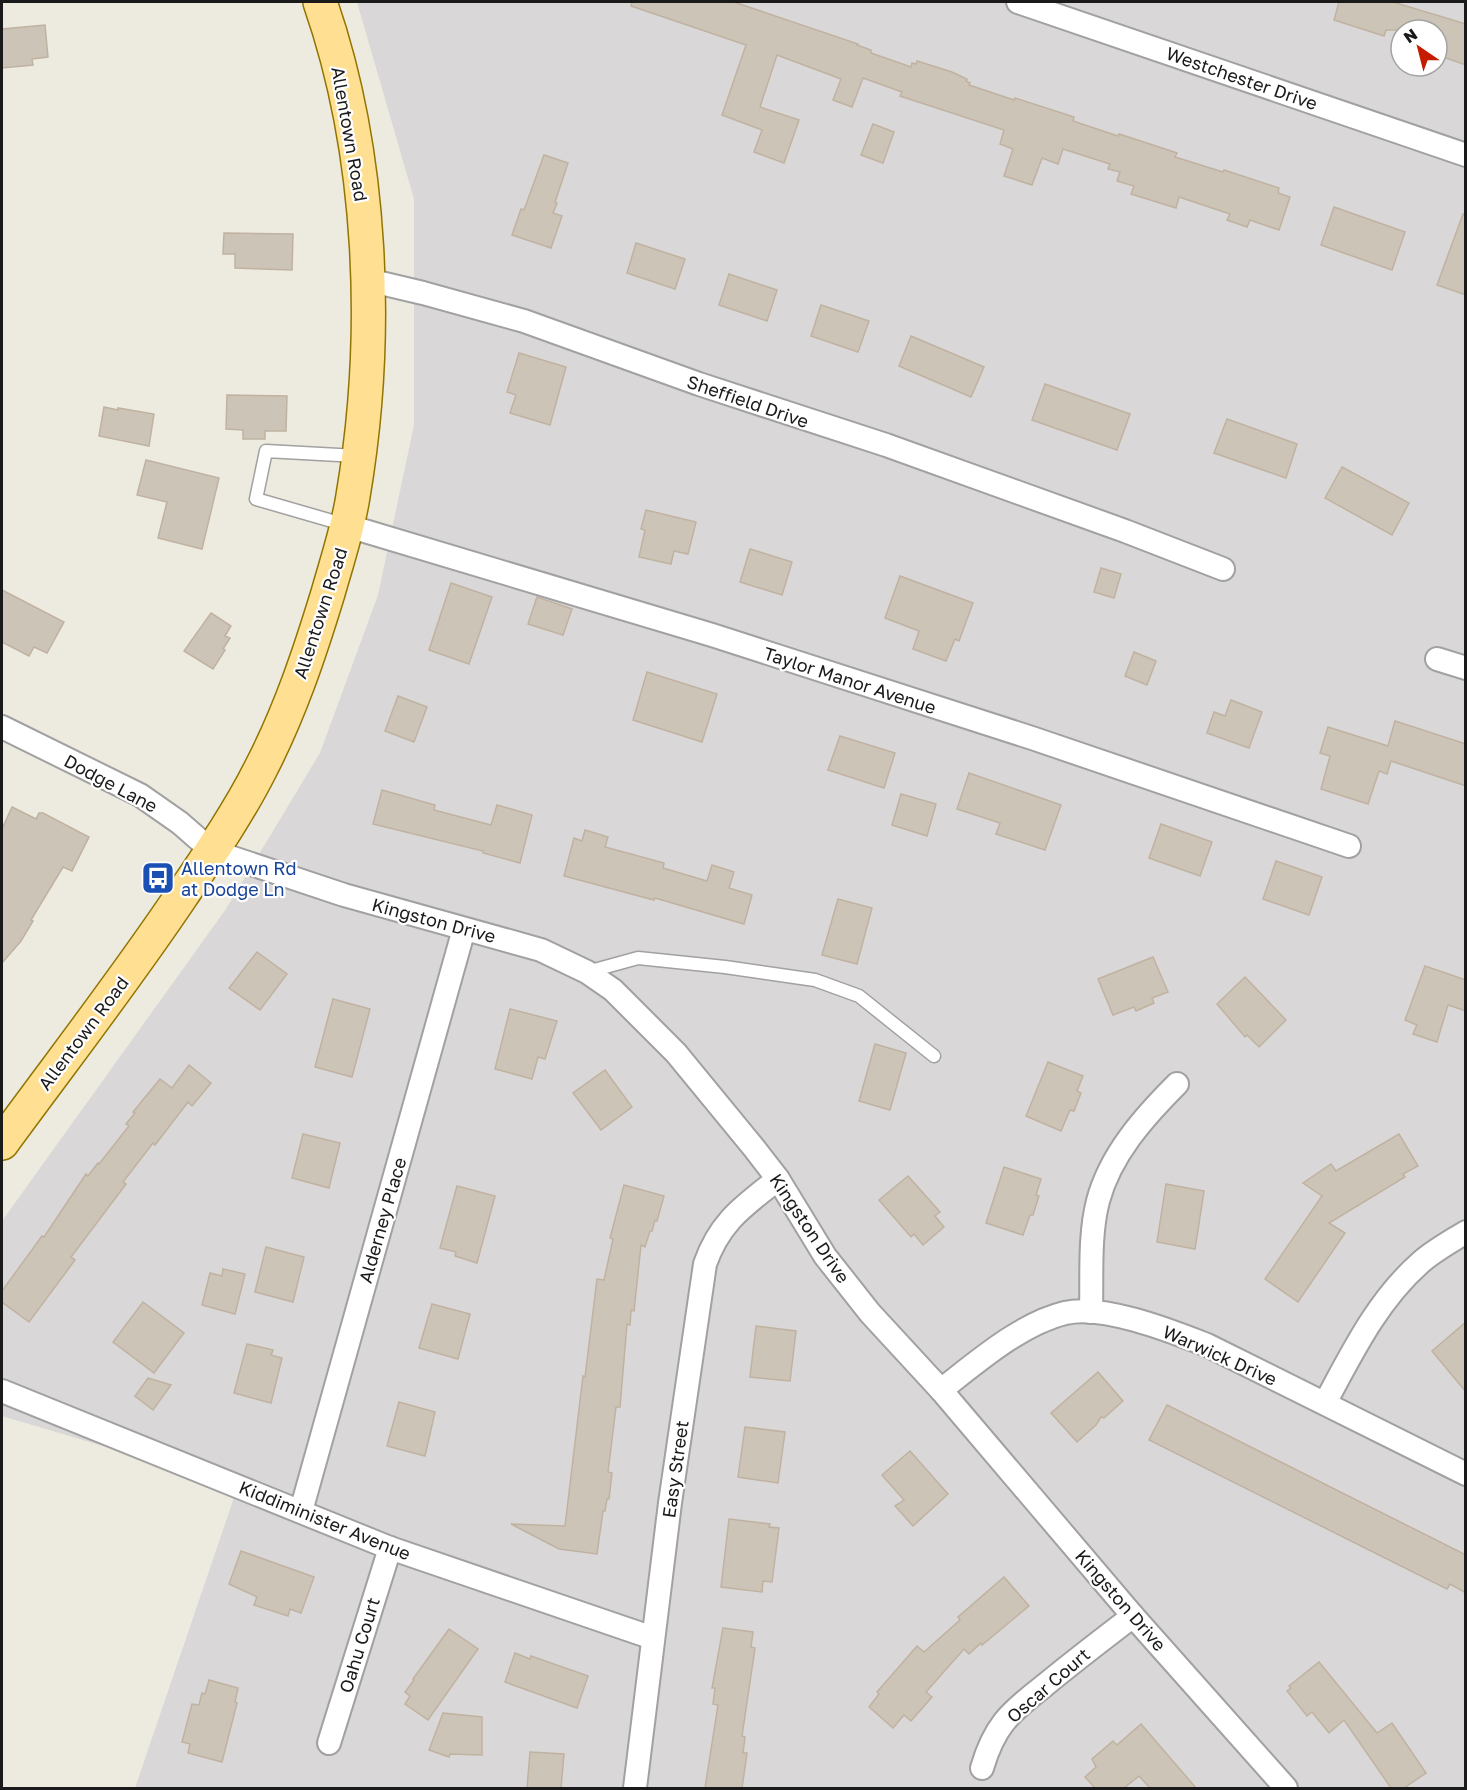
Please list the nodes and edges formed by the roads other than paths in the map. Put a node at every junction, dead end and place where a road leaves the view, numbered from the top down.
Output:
1 (320, 2) edge
2 (1018, 2) edge
3 (1466, 155) edge
4 (368, 280) junction
5 (359, 456) junction
6 (348, 526) junction
7 (1223, 570) dead end
8 (1437, 659) dead end
9 (1466, 668) edge
10 (2, 727) edge
11 (1349, 846) dead end
12 (212, 851) junction
13 (464, 928) junction
14 (587, 972) junction
15 (934, 1056) dead end
16 (1177, 1083) dead end
17 (3, 1137) edge
18 (778, 1179) junction
19 (1466, 1232) edge
20 (1091, 1312) junction
21 (941, 1390) junction
22 (2, 1391) edge
23 (1324, 1403) junction
24 (1466, 1474) edge
25 (301, 1511) junction
26 (390, 1548) junction
27 (1133, 1616) junction
28 (652, 1638) junction
29 (329, 1743) dead end
30 (982, 1768) dead end
31 (635, 1788) edge
32 (1286, 1788) edge

1 - 4 main road, Allentown Road
2 - 3 street, Westchester Drive
4 - 5 main road, Allentown Road
4 - 7 street, Sheffield Drive
5 - 6 main road, Allentown Road
5 - 6 lane
6 - 11 street, Taylor Manor Avenue
6 - 12 main road, Allentown Road
8 - 9 street
10 - 12 street, Dodge Lane
12 - 13 street, Kingston Drive
12 - 17 main road, Allentown Road
13 - 14 street, Kingston Drive
13 - 25 street, Alderney Place
14 - 15 lane
14 - 18 street, Kingston Drive
16 - 20 street
18 - 21 street, Kingston Drive
18 - 28 street, Easy Street
19 - 23 street
20 - 21 street, Warwick Drive
20 - 23 street, Warwick Drive
21 - 27 street, Kingston Drive
22 - 25 street, Kiddiminister Avenue
23 - 24 street, Warwick Drive
25 - 26 street, Kiddiminister Avenue
26 - 28 street, Kiddiminister Avenue
26 - 29 street, Oahu Court
27 - 30 street, Oscar Court
27 - 32 street, Kingston Drive
28 - 31 street, Easy Street

